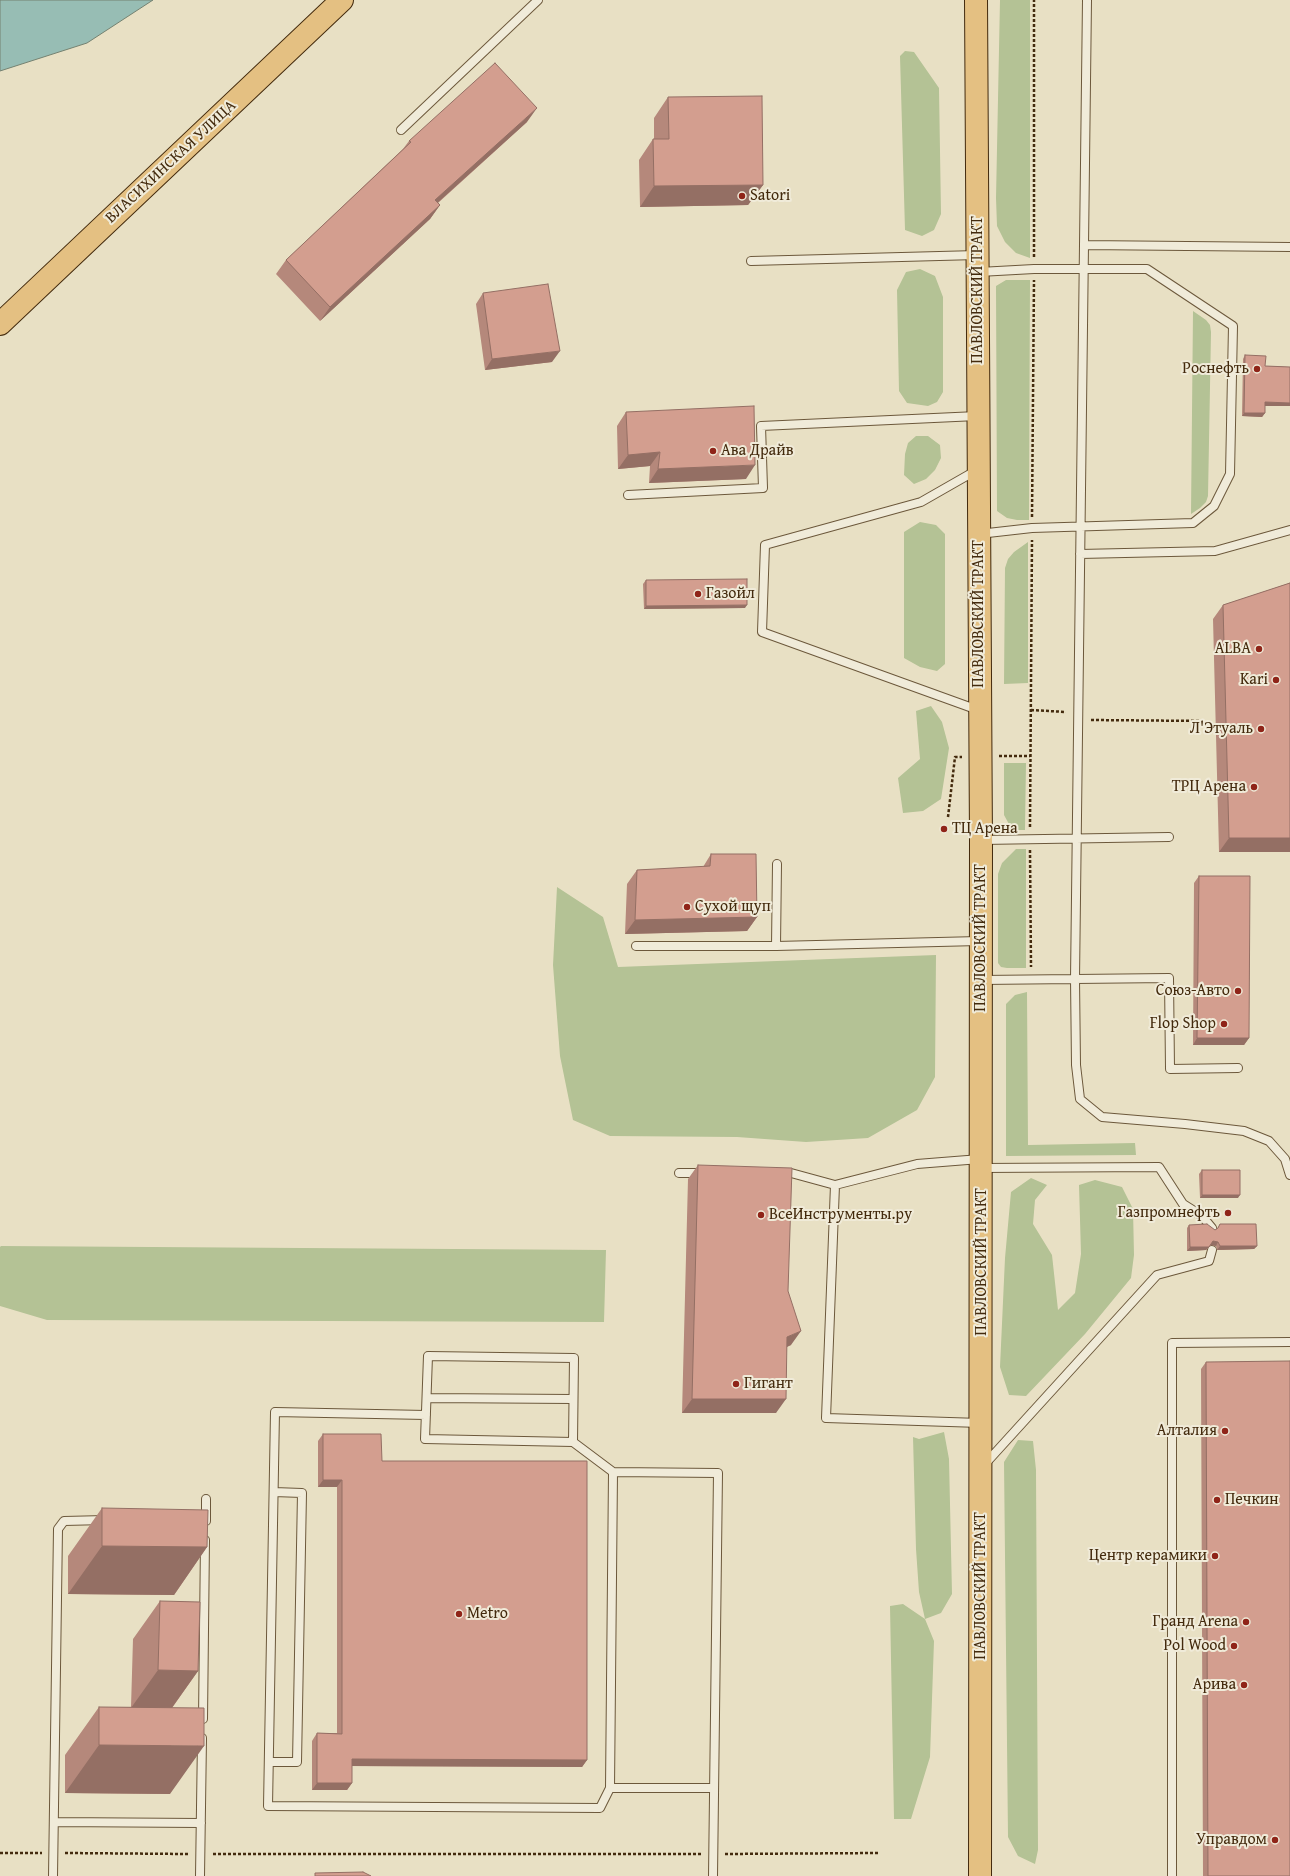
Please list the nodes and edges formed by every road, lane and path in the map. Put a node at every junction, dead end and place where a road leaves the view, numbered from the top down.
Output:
1 (342, 0) edge
2 (538, 0) edge
3 (976, 0) edge
4 (1087, 0) edge
5 (401, 130) dead end
6 (1084, 245) junction
7 (1290, 247) edge
8 (751, 261) dead end
9 (978, 263) junction
10 (1084, 270) junction
11 (0, 324) edge
12 (978, 416) junction
13 (978, 470) junction
14 (628, 495) dead end
15 (1081, 527) junction
16 (1032, 528) junction
17 (1290, 530) edge
18 (978, 534) junction
19 (1080, 554) junction
20 (979, 710) junction
21 (1031, 710) junction
22 (1078, 720) junction
23 (1206, 721) dead end
24 (1169, 837) dead end
25 (1077, 838) junction
26 (1030, 839) junction
27 (981, 840) junction
28 (777, 864) dead end
29 (980, 941) junction
30 (636, 946) dead end
31 (776, 946) junction
32 (1075, 979) junction
33 (981, 980) junction
34 (1031, 980) junction
35 (1238, 1068) dead end
36 (981, 1164) junction
37 (679, 1173) dead end
38 (711, 1173) edge
39 (775, 1173) edge
40 (1290, 1175) edge
41 (835, 1185) junction
42 (1212, 1228) edge
43 (1212, 1250) edge
44 (1290, 1342) edge
45 (427, 1398) junction
46 (573, 1400) junction
47 (426, 1415) junction
48 (982, 1423) junction
49 (573, 1442) junction
50 (982, 1467) junction
51 (613, 1472) junction
52 (274, 1492) junction
53 (206, 1500) dead end
54 (114, 1520) edge
55 (269, 1762) junction
56 (610, 1788) junction
57 (714, 1788) junction
58 (54, 1822) junction
59 (201, 1823) junction
60 (0, 1853) edge
61 (53, 1853) junction
62 (201, 1854) junction
63 (713, 1854) junction
64 (878, 1854) dead end
65 (53, 1876) edge
66 (200, 1876) edge
67 (713, 1876) edge
68 (980, 1876) edge
69 (1172, 1876) edge

1 - 11 main road, ВЛАСИХИНСКАЯ УЛИЦА
2 - 5 lane
3 - 9 main road, ПАВЛОВСКИЙ ТРАКТ
4 - 6 lane
6 - 7 lane
6 - 10 lane
8 - 9 lane
9 - 10 lane
9 - 12 main road, ПАВЛОВСКИЙ ТРАКТ
10 - 15 lane
10 - 15 lane
12 - 13 main road, ПАВЛОВСКИЙ ТРАКТ
12 - 14 lane
13 - 18 main road, ПАВЛОВСКИЙ ТРАКТ
13 - 20 lane
15 - 16 lane
15 - 19 lane
16 - 18 lane
16 - 21 path
17 - 19 lane
18 - 20 main road, ПАВЛОВСКИЙ ТРАКТ
19 - 22 lane
20 - 27 main road, ПАВЛОВСКИЙ ТРАКТ
21 - 22 path
21 - 26 path
22 - 23 path
22 - 25 lane
24 - 25 lane
25 - 26 lane
25 - 32 lane
26 - 27 lane
26 - 34 path
27 - 29 main road, ПАВЛОВСКИЙ ТРАКТ
28 - 31 lane
29 - 31 lane
29 - 33 main road, ПАВЛОВСКИЙ ТРАКТ
30 - 31 lane
32 - 34 lane
32 - 35 lane
32 - 40 lane
33 - 34 lane
33 - 36 main road, ПАВЛОВСКИЙ ТРАКТ
36 - 41 lane
36 - 42 lane
36 - 48 main road, ПАВЛОВСКИЙ ТРАКТ
37 - 38 lane
39 - 41 lane
41 - 48 lane
43 - 50 lane
44 - 69 lane
45 - 46 lane
45 - 46 lane
45 - 47 lane
46 - 49 lane
47 - 49 lane
47 - 52 lane
48 - 50 main road, ПАВЛОВСКИЙ ТРАКТ
49 - 51 lane
50 - 68 main road, ПАВЛОВСКИЙ ТРАКТ
51 - 56 lane
51 - 57 lane
52 - 55 lane
52 - 55 lane
53 - 59 lane
54 - 58 lane
55 - 56 lane
56 - 57 lane
57 - 63 lane
58 - 59 lane
58 - 61 lane
59 - 62 lane
60 - 61 path
61 - 62 path
61 - 65 lane
62 - 63 path
62 - 66 lane
63 - 64 path
63 - 67 lane

